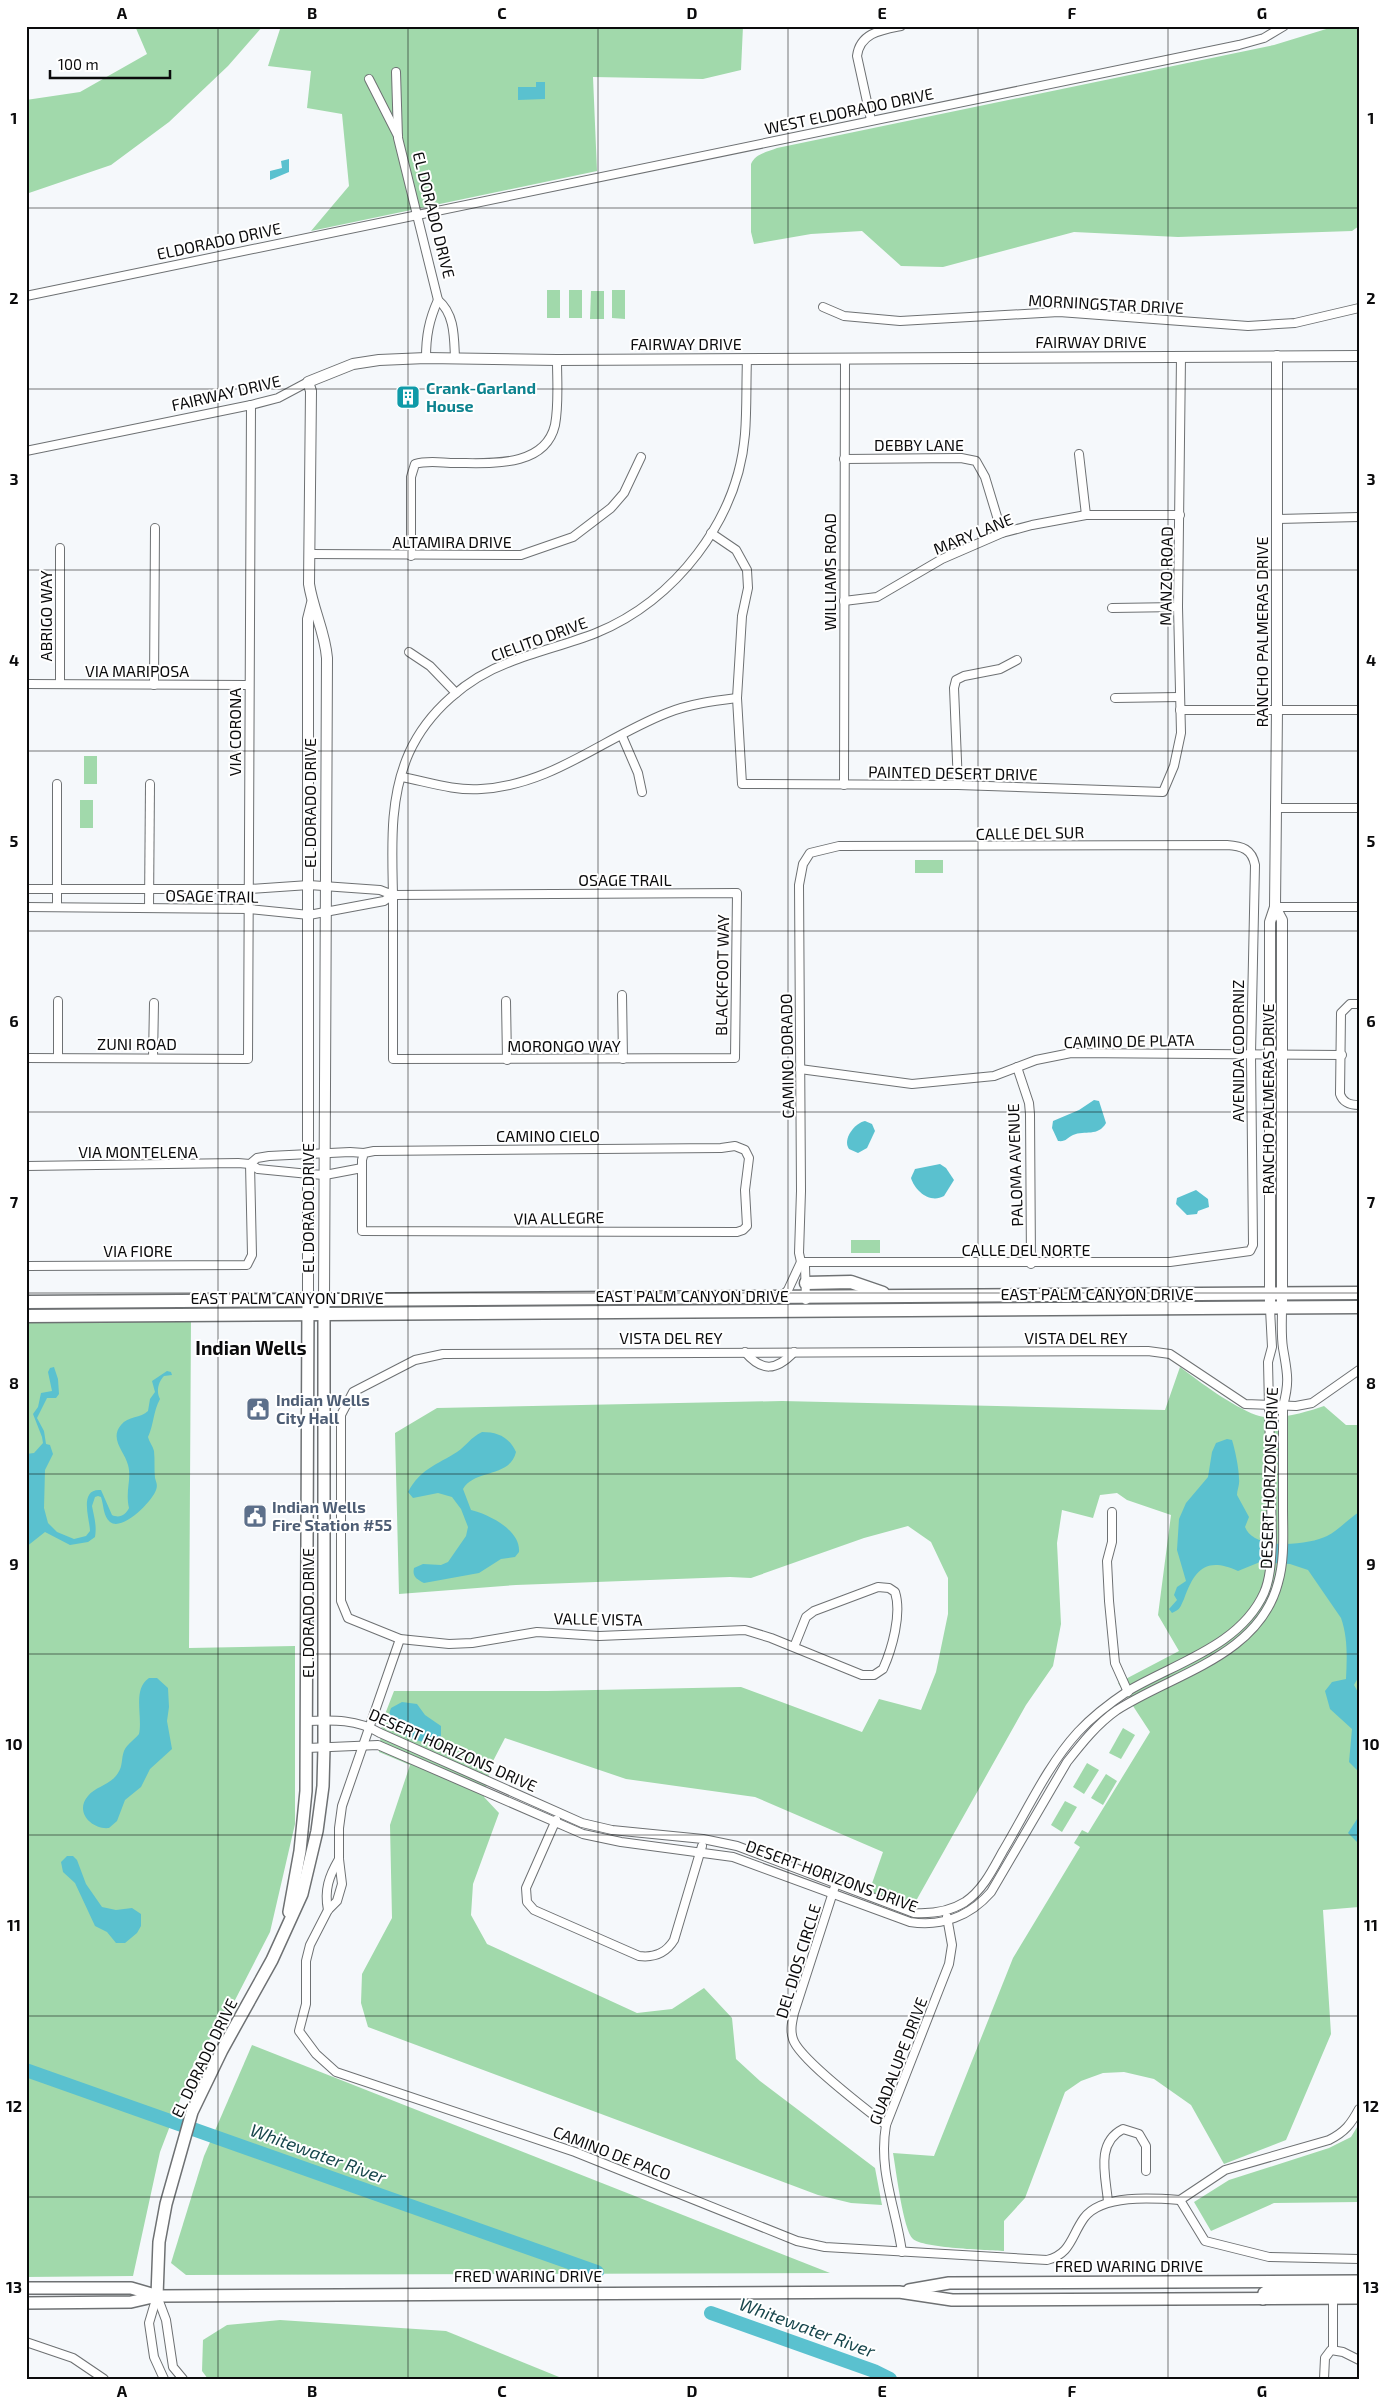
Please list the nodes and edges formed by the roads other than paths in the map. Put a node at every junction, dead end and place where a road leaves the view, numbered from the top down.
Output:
1 (901, 26) edge
2 (1284, 26) edge
3 (396, 72) dead end
4 (368, 79) dead end
5 (871, 120) junction
6 (398, 138) junction
7 (417, 215) junction
8 (26, 296) edge
9 (438, 300) junction
10 (823, 307) dead end
11 (1359, 308) edge
12 (1181, 356) junction
13 (1276, 356) junction
14 (1359, 356) edge
15 (426, 358) junction
16 (455, 358) junction
17 (746, 358) junction
18 (845, 359) junction
19 (557, 360) junction
20 (308, 382) junction
21 (251, 405) junction
22 (26, 451) edge
23 (1079, 454) dead end
24 (641, 457) dead end
25 (844, 458) junction
26 (1086, 515) junction
27 (1180, 515) junction
28 (1359, 516) edge
29 (1278, 519) junction
30 (155, 528) dead end
31 (1002, 533) junction
32 (711, 534) junction
33 (60, 548) dead end
34 (310, 554) junction
35 (411, 556) junction
36 (844, 601) junction
37 (312, 603) junction
38 (1178, 607) junction
39 (1112, 608) dead end
40 (409, 652) dead end
41 (1017, 660) dead end
42 (26, 684) edge
43 (60, 684) junction
44 (154, 685) junction
45 (248, 685) junction
46 (456, 693) junction
47 (1179, 697) junction
48 (737, 698) junction
49 (1115, 698) dead end
50 (1180, 710) junction
51 (1277, 710) junction
52 (1359, 710) edge
53 (622, 736) junction
54 (402, 777) junction
55 (58, 784) dead end
56 (150, 784) dead end
57 (844, 785) junction
58 (958, 785) junction
59 (642, 792) dead end
60 (1163, 792) joint
61 (1275, 808) junction
62 (1359, 808) edge
63 (1249, 851) joint
64 (810, 852) joint
65 (309, 885) junction
66 (326, 886) junction
67 (26, 889) edge
68 (56, 889) junction
69 (149, 889) junction
70 (250, 889) junction
71 (737, 893) joint
72 (392, 895) junction
73 (26, 907) edge
74 (57, 907) junction
75 (1359, 907) edge
76 (149, 908) junction
77 (1275, 908) junction
78 (250, 909) junction
79 (325, 913) junction
80 (309, 915) junction
81 (622, 996) dead end
82 (58, 1000) dead end
83 (506, 1001) dead end
84 (154, 1002) dead end
85 (1359, 1004) edge
86 (1251, 1054) junction
87 (1270, 1054) junction
88 (1283, 1054) junction
89 (1342, 1055) junction
90 (26, 1058) edge
91 (58, 1058) junction
92 (153, 1058) junction
93 (734, 1058) joint
94 (248, 1059) joint
95 (393, 1059) joint
96 (623, 1059) junction
97 (507, 1060) junction
98 (1017, 1067) junction
99 (800, 1069) junction
100 (1359, 1105) edge
101 (350, 1152) junction
102 (309, 1154) junction
103 (325, 1154) junction
104 (364, 1154) junction
105 (275, 1156) junction
106 (250, 1164) junction
107 (26, 1166) edge
108 (362, 1168) junction
109 (351, 1169) junction
110 (276, 1172) junction
111 (309, 1174) junction
112 (325, 1174) junction
113 (748, 1219) joint
114 (1250, 1251) joint
115 (801, 1262) junction
116 (1031, 1264) junction
117 (26, 1266) edge
118 (806, 1283) junction
119 (1359, 1293) edge
120 (1276, 1294) junction
121 (896, 1296) junction
122 (781, 1297) junction
123 (806, 1297) junction
124 (308, 1300) junction
125 (324, 1300) junction
126 (26, 1302) edge
127 (1359, 1307) edge
128 (1276, 1309) junction
129 (805, 1311) junction
130 (308, 1315) junction
131 (324, 1315) junction
132 (26, 1316) edge
133 (745, 1352) junction
134 (794, 1352) junction
135 (1359, 1370) edge
136 (1269, 1406) junction
137 (1283, 1406) junction
138 (308, 1453) junction
139 (324, 1453) junction
140 (308, 1511) junction
141 (324, 1511) junction
142 (1112, 1512) dead end
143 (400, 1639) junction
144 (794, 1647) junction
145 (1128, 1692) junction
146 (324, 1720) junction
147 (307, 1721) junction
148 (369, 1727) junction
149 (361, 1745) junction
150 (324, 1747) junction
151 (307, 1748) junction
152 (559, 1814) junction
153 (554, 1822) junction
154 (703, 1839) junction
155 (701, 1851) junction
156 (339, 1859) junction
157 (836, 1883) junction
158 (832, 1895) junction
159 (328, 1910) junction
160 (946, 1910) junction
161 (948, 1921) junction
162 (285, 1929) junction
163 (1359, 2108) edge
164 (886, 2125) junction
165 (1146, 2171) dead end
166 (1180, 2200) junction
167 (1108, 2202) junction
168 (902, 2252) junction
169 (1359, 2259) edge
170 (1359, 2281) edge
171 (26, 2288) edge
172 (1359, 2288) edge
173 (899, 2292) junction
174 (157, 2296) junction
175 (1333, 2298) junction
176 (1359, 2298) edge
177 (1263, 2299) junction
178 (26, 2303) edge
179 (26, 2342) edge
180 (1332, 2350) junction
181 (1359, 2360) edge
182 (104, 2379) edge
183 (164, 2379) edge
184 (183, 2379) edge
185 (1324, 2379) edge

1 - 5 street
2 - 5 street, WEST ELDORADO DRIVE
3 - 6 street, EL DORADO DRIVE
4 - 6 street, EL DORADO DRIVE
5 - 7 street, WEST ELDORADO DRIVE
6 - 7 street, EL DORADO DRIVE
7 - 8 street, ELDORADO DRIVE
7 - 9 street, EL DORADO DRIVE
9 - 15 street, EL DORADO DRIVE
9 - 16 street, EL DORADO DRIVE
10 - 11 street, MORNINGSTAR DRIVE
12 - 13 street, FAIRWAY DRIVE
12 - 18 street, FAIRWAY DRIVE
12 - 27 street, MANZO ROAD
13 - 14 street, FAIRWAY DRIVE
13 - 29 street, RANCHO PALMERAS DRIVE
15 - 16 street, FAIRWAY DRIVE
15 - 20 street, FAIRWAY DRIVE
16 - 19 street, FAIRWAY DRIVE
17 - 18 street, FAIRWAY DRIVE
17 - 19 street, FAIRWAY DRIVE
17 - 32 street, CIELITO DRIVE
18 - 25 street, WILLIAMS ROAD
19 - 35 street
20 - 21 street, FAIRWAY DRIVE
20 - 34 street, EL DORADO DRIVE
21 - 22 street, FAIRWAY DRIVE
21 - 45 street, VIA CORONA
23 - 26 street
24 - 35 street, ALTAMIRA DRIVE
25 - 31 street, DEBBY LANE
25 - 36 street, WILLIAMS ROAD
26 - 27 street, MARY LANE
26 - 31 street, MARY LANE
27 - 38 street, MANZO ROAD
28 - 29 street
29 - 51 street, RANCHO PALMERAS DRIVE
30 - 44 street
31 - 36 street, MARY LANE
32 - 46 street, CIELITO DRIVE
32 - 48 street
33 - 43 street, ABRIGO WAY
34 - 35 street, ALTAMIRA DRIVE
34 - 37 street, EL DORADO DRIVE
36 - 57 street, WILLIAMS ROAD
37 - 65 street, EL DORADO DRIVE
37 - 66 street, EL DORADO DRIVE
38 - 39 street
38 - 47 street, MANZO ROAD
40 - 46 street
41 - 58 street
42 - 43 street, VIA MARIPOSA
43 - 44 street, VIA MARIPOSA
44 - 45 street, VIA MARIPOSA
45 - 70 street, VIA CORONA
46 - 54 street, CIELITO DRIVE
47 - 49 street
47 - 50 street, MANZO ROAD
48 - 53 street
48 - 57 street, PAINTED DESERT DRIVE
50 - 51 street
50 - 60 street, MANZO ROAD
51 - 52 street
51 - 61 street, RANCHO PALMERAS DRIVE
53 - 54 street
53 - 59 street
54 - 72 street, CIELITO DRIVE
55 - 68 street
56 - 69 street
57 - 58 street, PAINTED DESERT DRIVE
58 - 60 street, PAINTED DESERT DRIVE
61 - 62 street
61 - 77 street, RANCHO PALMERAS DRIVE
63 - 64 street, CALLE DEL SUR
63 - 86 street, AVENIDA CODORNIZ
64 - 99 street, CAMINO DORADO
65 - 66 street, OSAGE TRAIL
65 - 70 street, OSAGE TRAIL
65 - 80 street, EL DORADO DRIVE
66 - 72 street, OSAGE TRAIL
66 - 79 street, EL DORADO DRIVE
67 - 68 street, OSAGE TRAIL
68 - 69 street, OSAGE TRAIL
68 - 74 street
69 - 70 street, OSAGE TRAIL
69 - 76 street
70 - 78 street, VIA CORONA
71 - 72 street, OSAGE TRAIL
71 - 93 street, BLACKFOOT WAY
72 - 79 street, OSAGE TRAIL
72 - 95 street, CIELITO DRIVE
73 - 74 street, OSAGE TRAIL
74 - 76 street, OSAGE TRAIL
75 - 77 street
76 - 78 street, OSAGE TRAIL
77 - 87 street, RANCHO PALMERAS DRIVE
77 - 88 street, RANCHO PALMERAS DRIVE
78 - 80 street, OSAGE TRAIL
78 - 94 street, VIA CORONA
79 - 80 street, OSAGE TRAIL
79 - 103 street, EL DORADO DRIVE
80 - 102 street, EL DORADO DRIVE
81 - 96 street
82 - 91 street
83 - 97 street
84 - 92 street
85 - 89 street
86 - 87 street, CAMINO DE PLATA
86 - 98 street, CAMINO DE PLATA
86 - 114 street, AVENIDA CODORNIZ
87 - 88 street, CAMINO DE PLATA
87 - 120 street, RANCHO PALMERAS DRIVE
88 - 89 street, CAMINO DE PLATA
88 - 120 street, RANCHO PALMERAS DRIVE
89 - 100 street
90 - 91 street, ZUNI ROAD
91 - 92 street, ZUNI ROAD
92 - 94 street, ZUNI ROAD
93 - 96 street, MORONGO WAY
95 - 97 street, MORONGO WAY
96 - 97 street, MORONGO WAY
98 - 99 street, CAMINO DE PLATA
98 - 116 street, PALOMA AVENUE
99 - 115 street, CAMINO DORADO
101 - 103 street, VIA MONTELENA
101 - 104 street, VIA MONTELENA
101 - 109 street
102 - 103 street, VIA MONTELENA
102 - 105 street, VIA MONTELENA
102 - 111 street, EL DORADO DRIVE
103 - 112 street, EL DORADO DRIVE
104 - 108 street
104 - 113 street, CAMINO CIELO
105 - 106 street, VIA MONTELENA
105 - 110 street
106 - 107 street, VIA MONTELENA
106 - 110 street, VIA MONTELENA
106 - 117 street, VIA FIORE
108 - 109 street, VIA MONTELENA
108 - 113 street, VIA ALLEGRE
109 - 112 street, VIA MONTELENA
110 - 111 street, VIA MONTELENA
111 - 112 street, VIA MONTELENA
111 - 124 street, EL DORADO DRIVE
112 - 125 street, EL DORADO DRIVE
114 - 116 street, CALLE DEL NORTE
115 - 116 street, CALLE DEL NORTE
115 - 118 street, CAMINO DORADO
115 - 122 street, CAMINO DORADO
118 - 121 main road
118 - 123 street, CAMINO DORADO
119 - 120 main road, EAST PALM CANYON DRIVE
120 - 121 main road, EAST PALM CANYON DRIVE
120 - 128 street, DESERT HORIZONS DRIVE
121 - 123 main road, EAST PALM CANYON DRIVE
122 - 123 main road, EAST PALM CANYON DRIVE
122 - 125 main road, EAST PALM CANYON DRIVE
123 - 129 street, CAMINO DORADO
124 - 125 main road, EAST PALM CANYON DRIVE
124 - 126 main road, EAST PALM CANYON DRIVE
124 - 130 main road, EL DORADO DRIVE
125 - 131 main road, EL DORADO DRIVE
127 - 128 main road, EAST PALM CANYON DRIVE
128 - 129 main road, EAST PALM CANYON DRIVE
128 - 136 street, DESERT HORIZONS DRIVE
128 - 137 street, DESERT HORIZONS DRIVE
129 - 131 main road, EAST PALM CANYON DRIVE
130 - 131 main road, EAST PALM CANYON DRIVE
130 - 132 main road, EAST PALM CANYON DRIVE
130 - 138 main road, EL DORADO DRIVE
131 - 139 main road, EL DORADO DRIVE
133 - 134 street, VISTA DEL REY
133 - 134 street
133 - 143 street, VISTA DEL REY
134 - 136 street, VISTA DEL REY
135 - 137 street, VISTA DEL REY
136 - 137 street, VISTA DEL REY
136 - 145 street, DESERT HORIZONS DRIVE
137 - 161 street, DESERT HORIZONS DRIVE
138 - 139 main road
138 - 140 main road, EL DORADO DRIVE
139 - 141 main road, EL DORADO DRIVE
140 - 141 main road
140 - 147 main road, EL DORADO DRIVE
141 - 146 main road, EL DORADO DRIVE
142 - 145 street
143 - 144 street, VALLE VISTA
143 - 148 street, CAMINO DE PACO
144 - 144 street, VALLE VISTA
145 - 160 street, DESERT HORIZONS DRIVE
146 - 147 street, DESERT HORIZONS DRIVE
146 - 148 street, DESERT HORIZONS DRIVE
146 - 150 main road, EL DORADO DRIVE
147 - 151 main road, EL DORADO DRIVE
148 - 149 street, CAMINO DE PACO
148 - 152 street, DESERT HORIZONS DRIVE
149 - 150 street, DESERT HORIZONS DRIVE
149 - 153 street, DESERT HORIZONS DRIVE
149 - 156 street, CAMINO DE PACO
150 - 151 street, DESERT HORIZONS DRIVE
150 - 162 main road, EL DORADO DRIVE
151 - 162 main road, EL DORADO DRIVE
152 - 153 street
152 - 154 street, DESERT HORIZONS DRIVE
153 - 155 street, DESERT HORIZONS DRIVE
153 - 155 street
154 - 155 street
154 - 157 street, DESERT HORIZONS DRIVE
155 - 158 street, DESERT HORIZONS DRIVE
156 - 159 street, CAMINO DE PACO
156 - 159 street, CAMINO DE PACO
157 - 158 street, DEL DIOS CIRCLE
157 - 160 street, DESERT HORIZONS DRIVE
158 - 161 street, DESERT HORIZONS DRIVE
158 - 164 street, DEL DIOS CIRCLE
159 - 168 street, CAMINO DE PACO
160 - 161 street, GUADALUPE DRIVE
161 - 164 street, GUADALUPE DRIVE
162 - 174 main road, EL DORADO DRIVE
163 - 166 street
164 - 168 street, GUADALUPE DRIVE
165 - 167 street
166 - 167 street
166 - 169 street
167 - 168 street, CAMINO DE PACO
170 - 173 main road, FRED WARING DRIVE
171 - 174 main road, FRED WARING DRIVE
172 - 177 main road
173 - 174 main road, FRED WARING DRIVE
173 - 177 main road, FRED WARING DRIVE
174 - 178 main road, FRED WARING DRIVE
174 - 183 street
174 - 184 street
175 - 176 main road, FRED WARING DRIVE
175 - 177 main road, FRED WARING DRIVE
175 - 180 street
179 - 182 street
180 - 181 street
180 - 185 street

